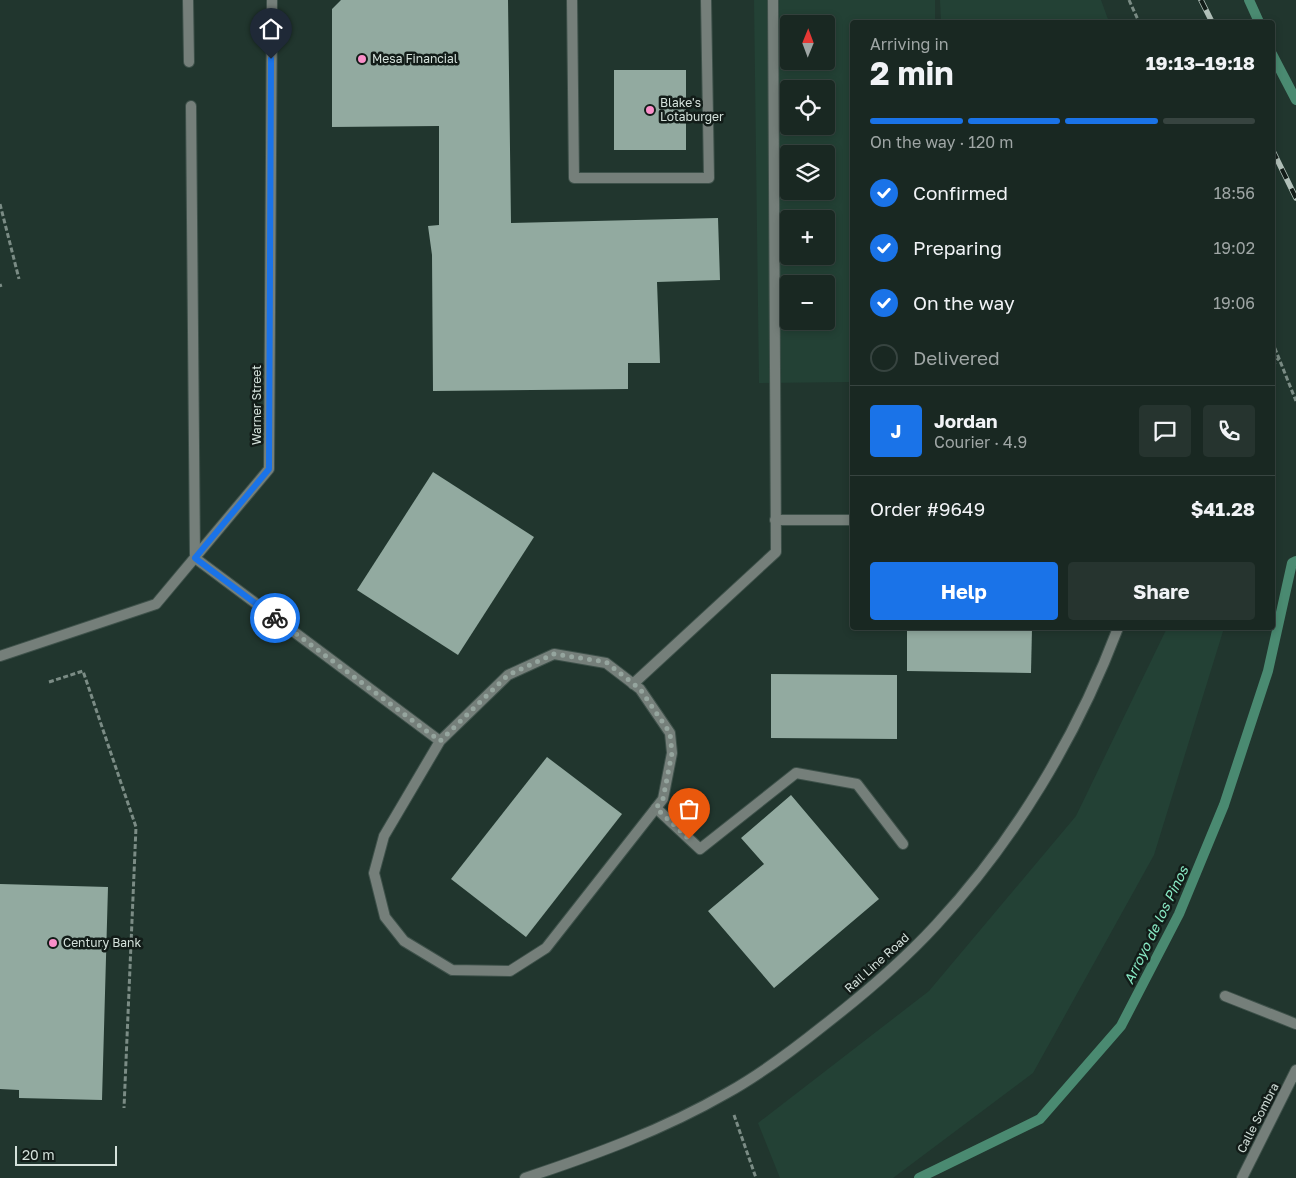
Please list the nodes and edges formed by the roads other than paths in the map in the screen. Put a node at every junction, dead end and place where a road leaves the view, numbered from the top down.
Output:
1 (188, 0) edge
2 (272, 0) edge
3 (572, 0) edge
4 (706, 0) edge
5 (773, 0) edge
6 (189, 62) dead end
7 (191, 106) dead end
8 (775, 520) junction
9 (850, 520) edge
10 (195, 558) junction
11 (1117, 630) edge
12 (0, 656) edge
13 (633, 684) junction
14 (440, 741) junction
15 (656, 808) junction
16 (903, 844) dead end
17 (1224, 996) dead end
18 (1296, 1024) edge
19 (1296, 1070) edge
20 (525, 1178) edge
21 (1242, 1178) edge

1 - 6 street
2 - 10 street, Warner Street
3 - 4 street
5 - 8 street
7 - 10 street
8 - 9 street
8 - 13 street
10 - 12 street, Warner Street
10 - 14 street
11 - 20 street, Rail Line Road
13 - 14 street
13 - 15 street
14 - 15 street
15 - 16 street
17 - 18 street
19 - 21 street, Calle Sombra

